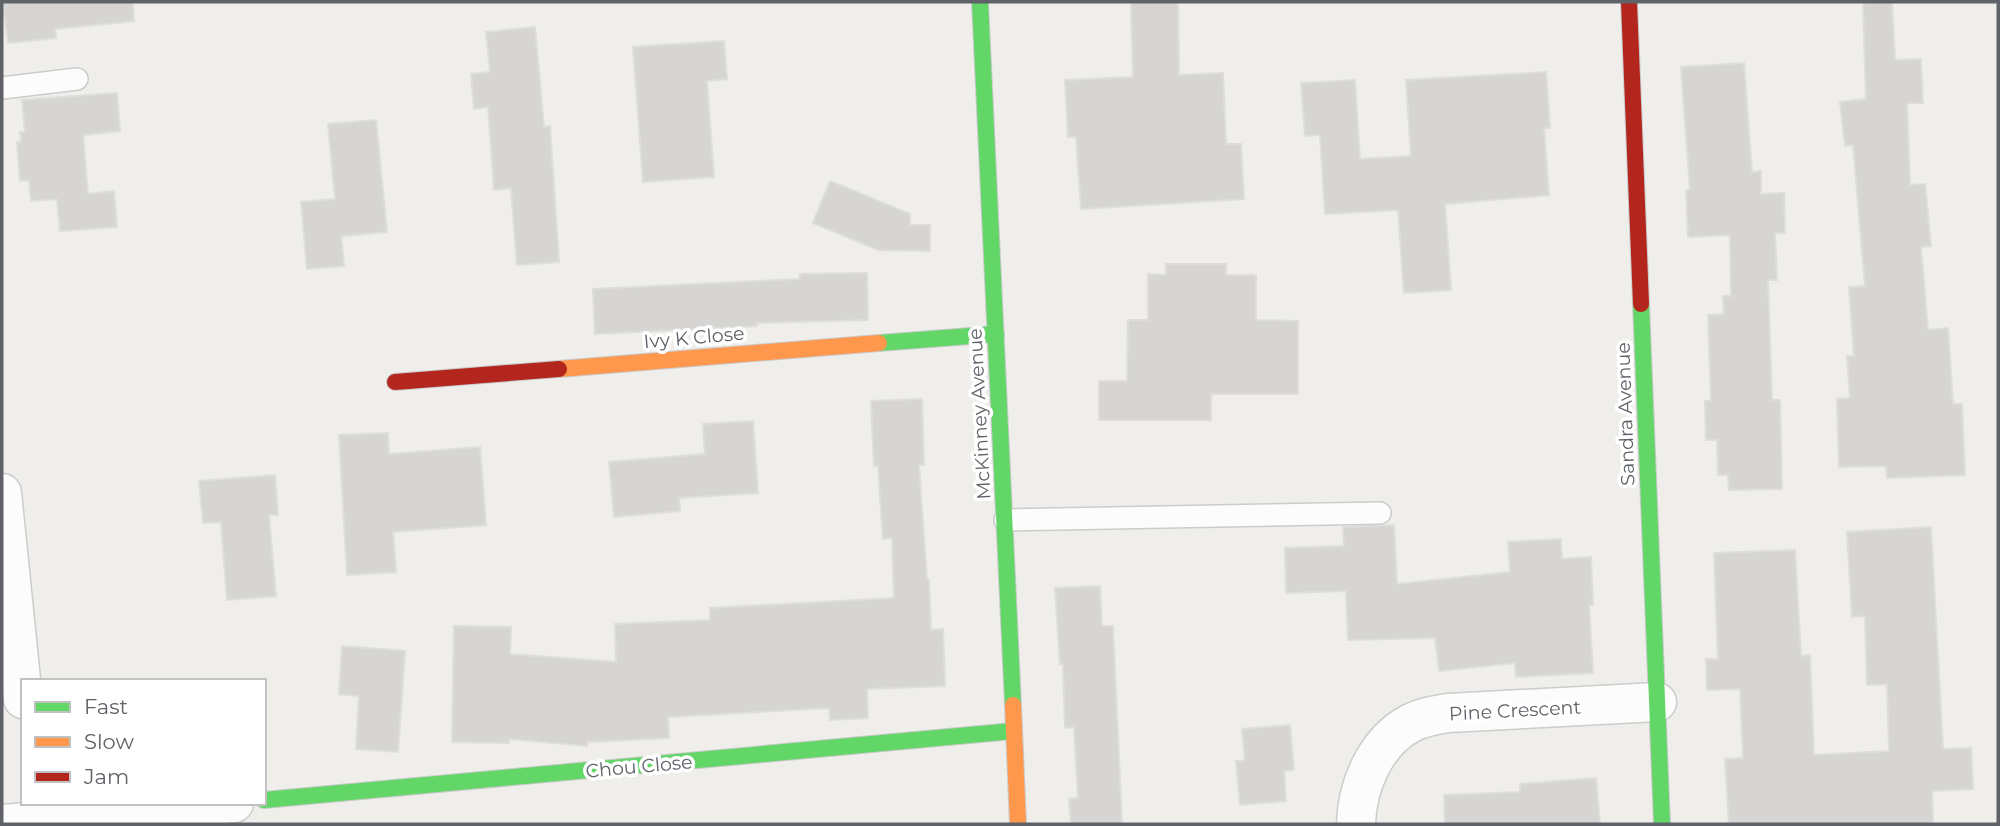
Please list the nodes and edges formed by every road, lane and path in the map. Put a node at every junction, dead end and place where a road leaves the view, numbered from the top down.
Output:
1 (980, 2) edge
2 (1629, 2) edge
3 (77, 79) dead end
4 (2, 88) edge
5 (996, 334) junction
6 (395, 382) dead end
7 (2, 494) edge
8 (1380, 513) dead end
9 (1005, 520) junction
10 (21, 679) edge
11 (1657, 702) junction
12 (1013, 731) junction
13 (266, 800) edge
14 (202, 805) edge
15 (24, 816) edge
16 (1018, 824) edge
17 (1356, 824) edge
18 (1662, 824) edge

1 - 5 street, McKinney Avenue
2 - 11 street, Sandra Avenue
3 - 4 lane
5 - 6 street, Ivy K Close
5 - 9 street, McKinney Avenue
7 - 10 street
8 - 9 lane
9 - 12 street, McKinney Avenue
11 - 17 street, Pine Crescent
11 - 18 street, Sandra Avenue
12 - 13 street, Chou Close
12 - 16 street, McKinney Avenue
14 - 15 street

